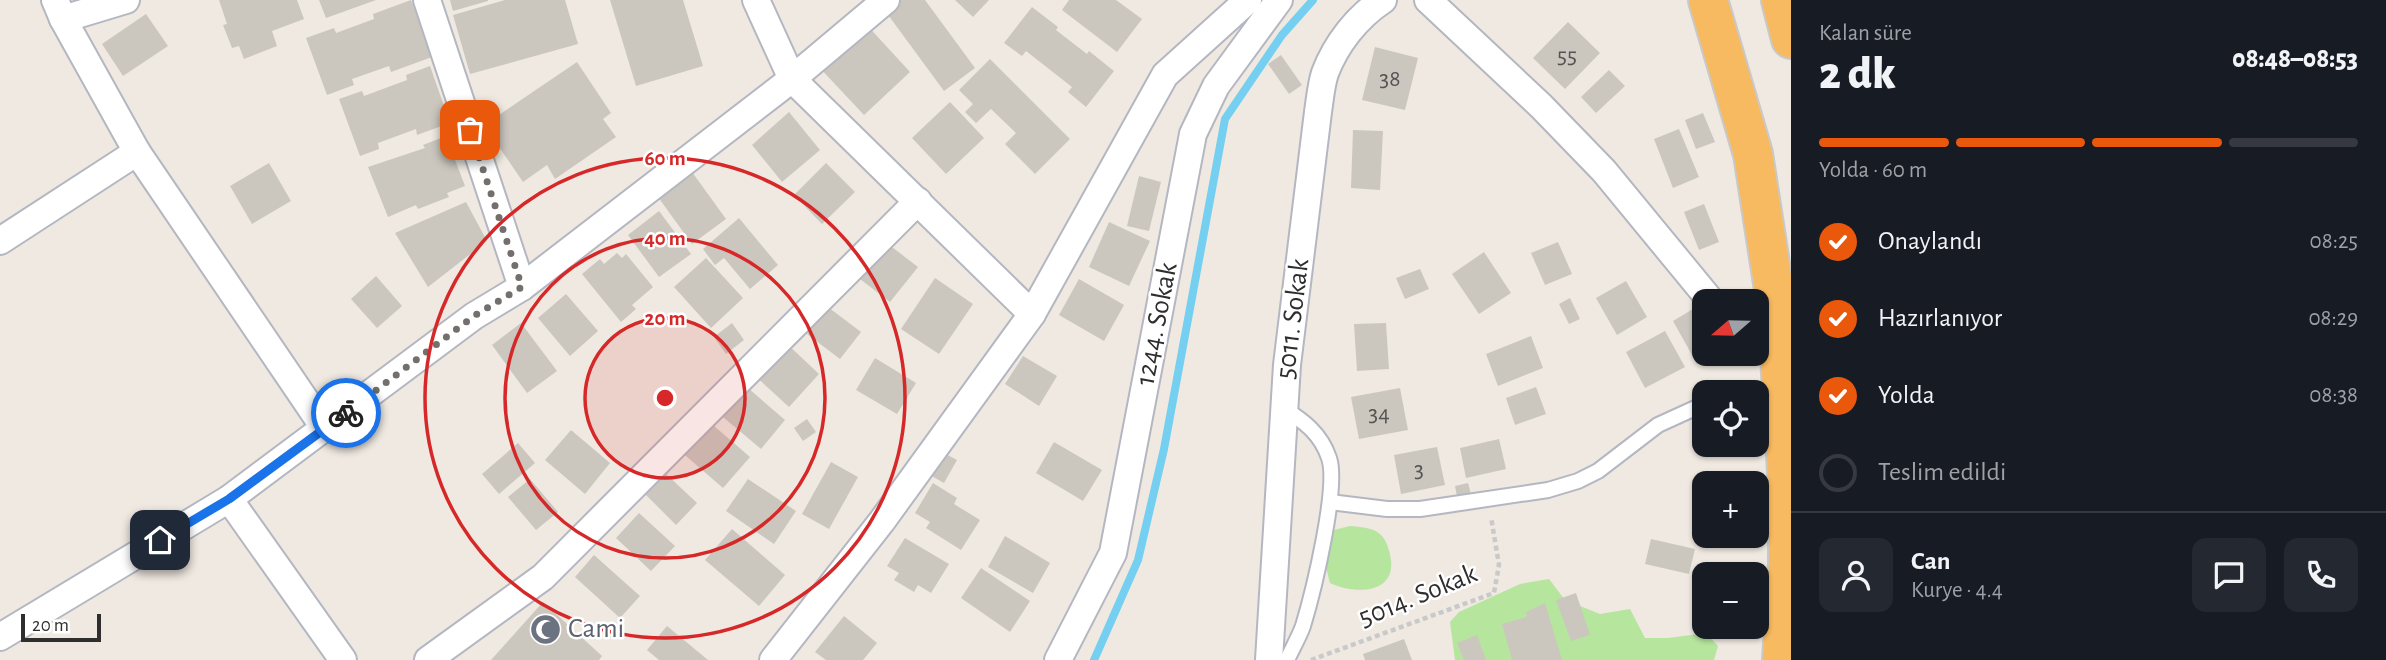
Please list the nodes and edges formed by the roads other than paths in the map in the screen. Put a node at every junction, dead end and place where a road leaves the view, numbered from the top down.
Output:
1 (126, 0) edge
2 (428, 0) edge
3 (757, 0) edge
4 (886, 0) edge
5 (1248, 0) edge
6 (1279, 0) edge
7 (1382, 0) edge
8 (1428, 0) edge
9 (1708, 0) edge
10 (1781, 0) edge
11 (59, 10) edge
12 (1791, 39) edge
13 (792, 79) junction
14 (137, 152) junction
15 (918, 201) junction
16 (0, 241) edge
17 (522, 287) junction
18 (1702, 289) edge
19 (1032, 314) junction
20 (1769, 360) edge
21 (1283, 408) junction
22 (1692, 409) edge
23 (325, 429) junction
24 (229, 499) junction
25 (1330, 502) junction
26 (0, 637) edge
27 (343, 660) edge
28 (428, 660) edge
29 (774, 660) edge
30 (1058, 660) edge
31 (1269, 660) edge
32 (1287, 660) edge
33 (1782, 660) edge

1 - 11 street
2 - 17 street
3 - 13 street
4 - 13 street
5 - 19 street
6 - 30 street, 1244. Sokak
7 - 21 street, 5011. Sokak
8 - 18 street
9 - 20 highway
10 - 12 highway
11 - 14 street
13 - 15 street
13 - 17 street
14 - 16 street
14 - 23 street
15 - 19 street
15 - 28 street
17 - 23 street
19 - 29 street
20 - 33 highway
21 - 25 lane
21 - 31 street, 5011. Sokak
22 - 25 lane
23 - 24 street
24 - 26 street
24 - 27 street
25 - 32 lane

